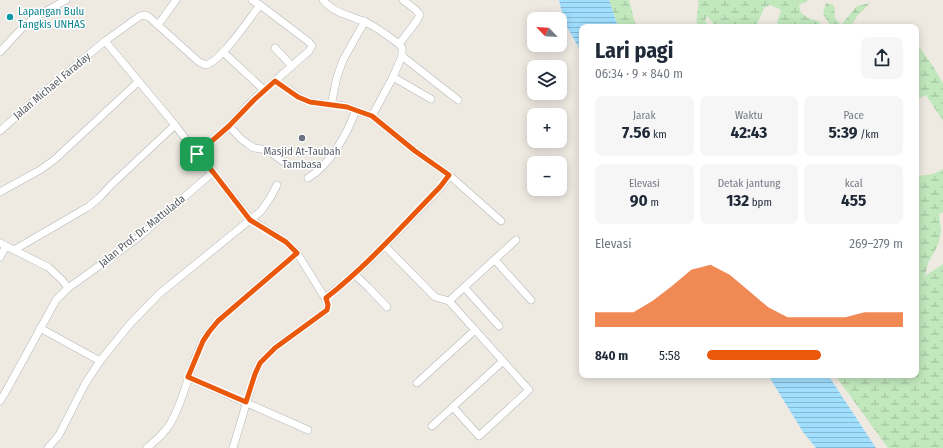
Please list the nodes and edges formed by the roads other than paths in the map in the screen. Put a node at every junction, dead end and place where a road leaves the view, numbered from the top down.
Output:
1 (66, 0) edge
2 (176, 0) edge
3 (252, 0) edge
4 (324, 0) edge
5 (403, 0) edge
6 (260, 5) junction
7 (365, 21) junction
8 (158, 25) junction
9 (105, 41) junction
10 (399, 44) junction
11 (275, 48) dead end
12 (0, 52) edge
13 (222, 52) junction
14 (402, 56) junction
15 (292, 66) junction
16 (393, 77) junction
17 (275, 81) junction
18 (138, 82) junction
19 (264, 90) junction
20 (431, 99) dead end
21 (458, 100) dead end
22 (331, 105) junction
23 (356, 110) junction
24 (372, 116) junction
25 (175, 125) junction
26 (229, 126) junction
27 (0, 131) edge
28 (197, 154) junction
29 (284, 162) dead end
30 (213, 172) junction
31 (449, 175) junction
32 (308, 178) dead end
33 (276, 185) dead end
34 (0, 192) edge
35 (250, 220) junction
36 (501, 221) dead end
37 (516, 240) dead end
38 (3, 244) edge
39 (384, 245) junction
40 (14, 250) junction
41 (297, 253) junction
42 (0, 257) edge
43 (495, 260) junction
44 (354, 274) junction
45 (464, 287) junction
46 (68, 288) junction
47 (531, 300) dead end
48 (326, 301) junction
49 (449, 301) junction
50 (387, 307) dead end
51 (499, 326) dead end
52 (40, 328) junction
53 (475, 330) junction
54 (100, 361) junction
55 (503, 361) junction
56 (188, 377) junction
57 (417, 382) dead end
58 (0, 401) edge
59 (246, 402) junction
60 (453, 407) junction
61 (432, 426) dead end
62 (308, 430) dead end
63 (48, 448) edge
64 (147, 448) edge
65 (233, 448) edge

1 - 12 street
2 - 8 street
3 - 6 street
4 - 7 street
5 - 10 street
6 - 13 street
6 - 15 street
7 - 10 street
7 - 22 street
8 - 9 street, Jalan Michael Faraday
8 - 13 street, Jalan Michael Faraday
9 - 18 street
9 - 27 street, Jalan Michael Faraday
10 - 14 street
11 - 15 street
13 - 19 street
14 - 16 street
14 - 21 street
15 - 17 street
16 - 20 street
16 - 24 street
17 - 19 street
17 - 22 street
18 - 25 street
18 - 34 street
19 - 26 street
22 - 23 street
23 - 24 street
23 - 32 street
24 - 31 street
25 - 28 street
25 - 40 street
26 - 28 street
26 - 29 street
28 - 30 street
30 - 35 street
30 - 46 street, Jalan Prof. Dr. Mattulada
31 - 36 street
31 - 39 street
33 - 35 street
35 - 41 street
35 - 54 street
37 - 43 street
38 - 40 street
38 - 42 street
39 - 44 street
39 - 49 street
40 - 46 street
41 - 48 street
41 - 56 street
43 - 45 street
43 - 47 street
44 - 48 street
44 - 50 street
45 - 49 street
45 - 51 street
46 - 52 street, Jalan Prof. Dr. Mattulada
48 - 59 street
49 - 53 street
52 - 54 street
52 - 58 street, Jalan Prof. Dr. Mattulada
53 - 55 street
53 - 57 street
54 - 63 street
55 - 60 street
55 - 60 street
56 - 59 street
56 - 64 street
59 - 62 street
59 - 65 street
60 - 61 street

